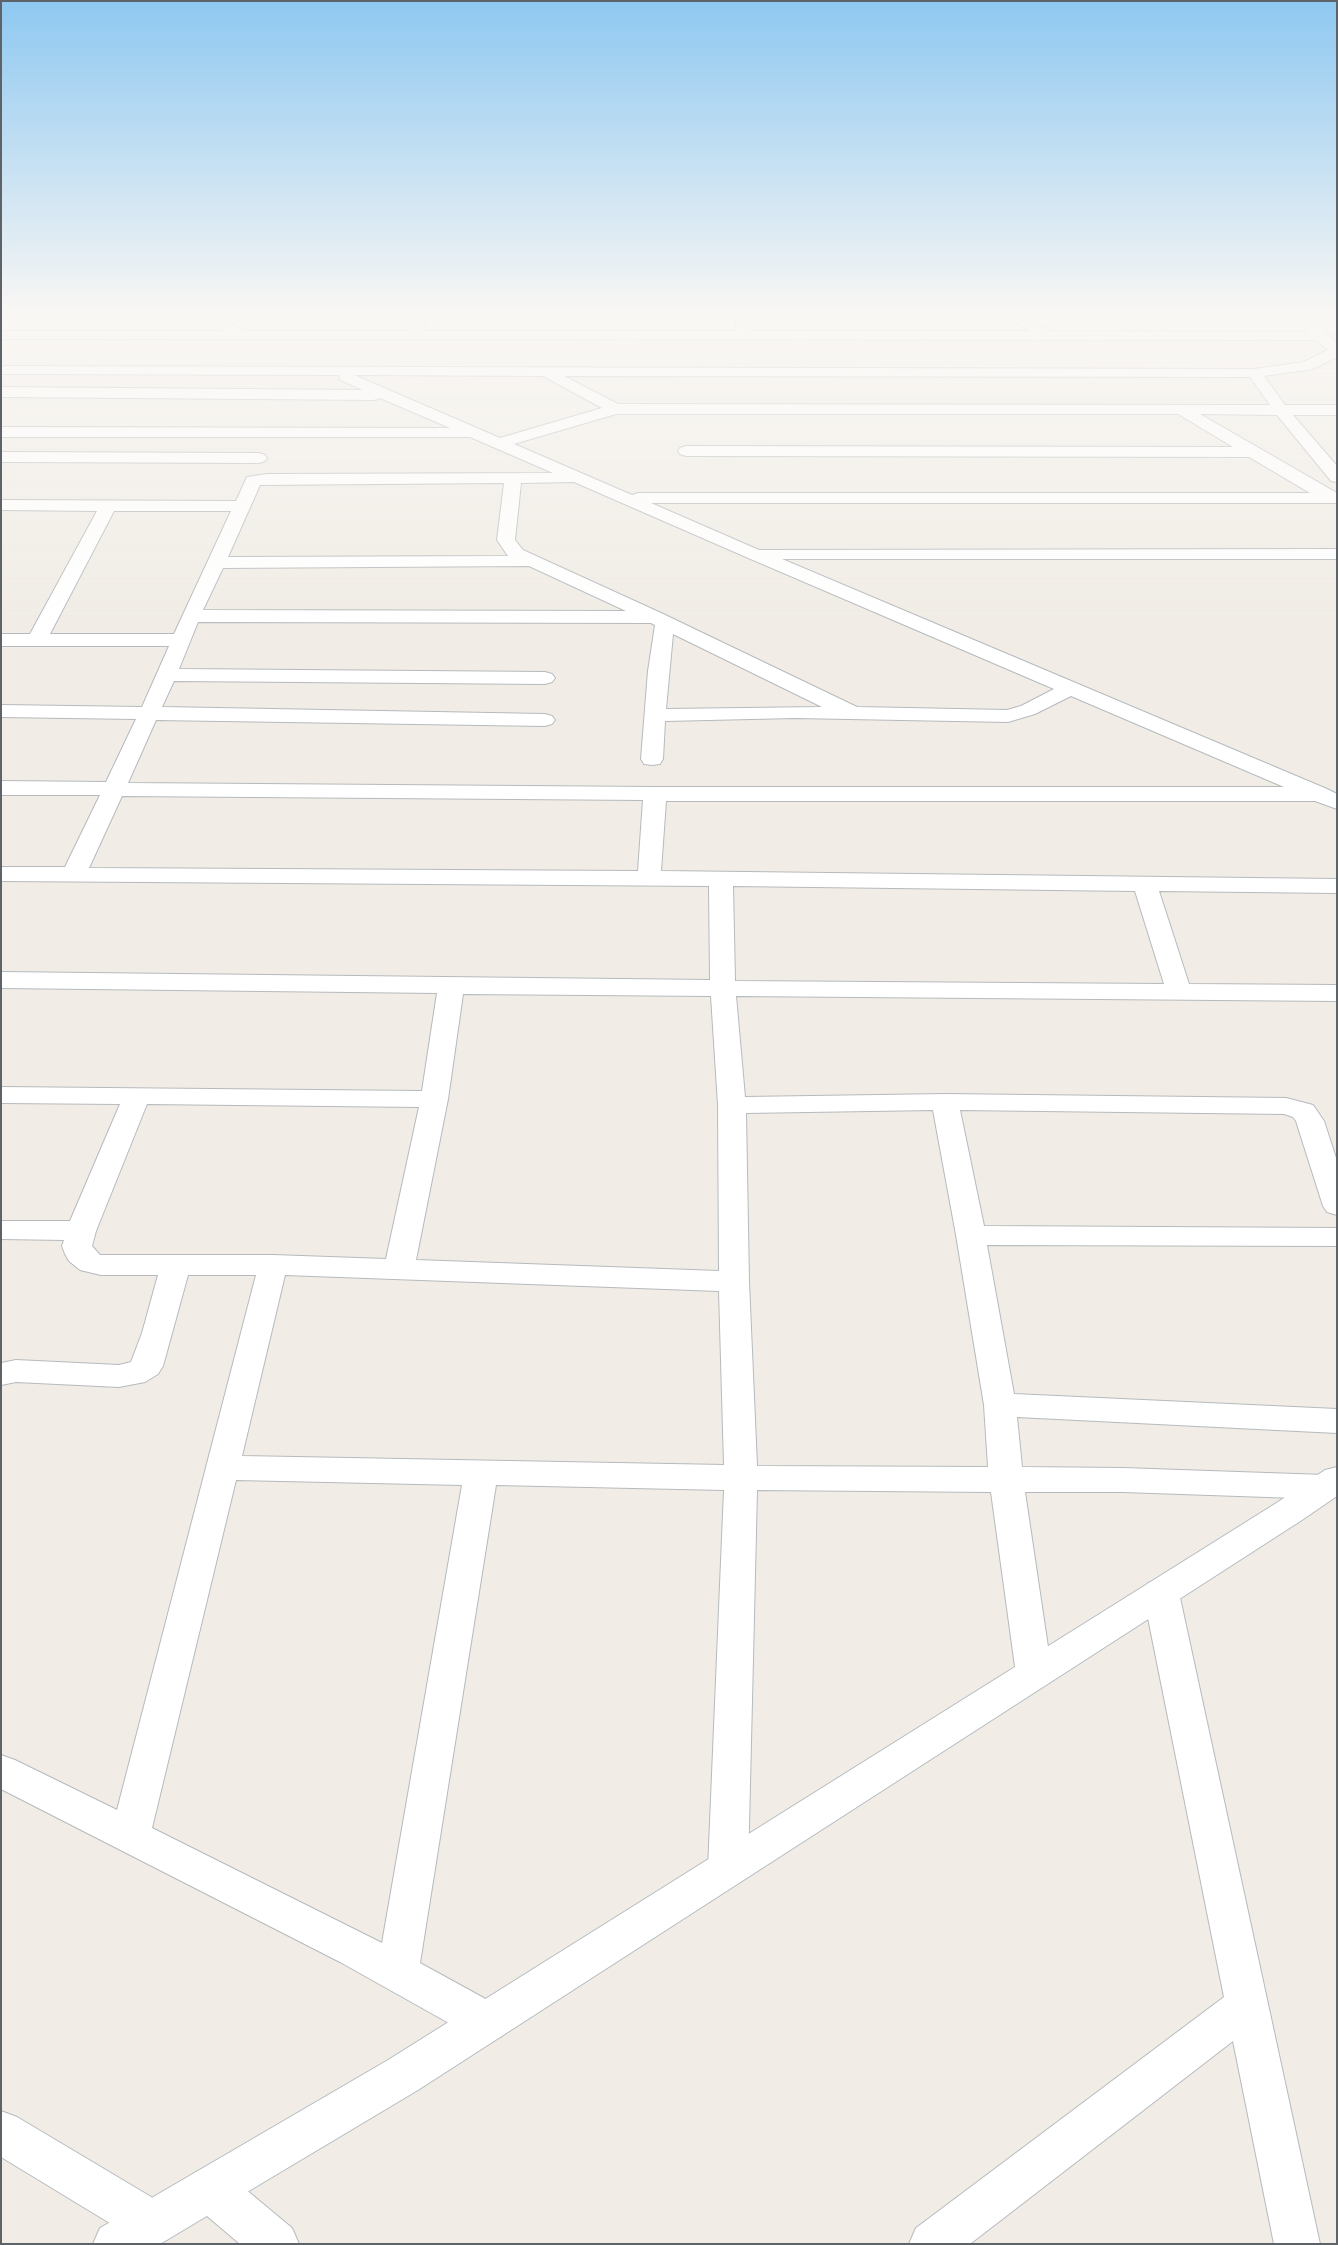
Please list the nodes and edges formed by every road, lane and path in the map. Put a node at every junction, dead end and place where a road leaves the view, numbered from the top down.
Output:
1 (439, 417) edge
2 (589, 417) edge
3 (1194, 417) edge
4 (1287, 417) edge
5 (1, 432) edge
6 (270, 432) junction
7 (477, 433) junction
8 (501, 443) junction
9 (686, 451) dead end
10 (1255, 452) junction
11 (1, 457) edge
12 (259, 458) junction
13 (1337, 477) edge
14 (578, 478) junction
15 (253, 480) junction
16 (513, 480) junction
17 (627, 498) junction
18 (1335, 499) edge
19 (1, 505) edge
20 (108, 506) junction
21 (242, 506) junction
22 (752, 554) junction
23 (1337, 554) edge
24 (534, 561) junction
25 (217, 563) junction
26 (191, 616) junction
27 (659, 620) junction
28 (1, 640) edge
29 (37, 640) junction
30 (182, 640) junction
31 (167, 675) junction
32 (545, 678) dead end
33 (1072, 688) junction
34 (1, 711) edge
35 (852, 713) junction
36 (149, 714) junction
37 (655, 716) junction
38 (545, 720) dead end
39 (652, 759) dead end
40 (1, 788) edge
41 (113, 789) junction
42 (654, 794) junction
43 (1328, 798) edge
44 (1, 874) edge
45 (74, 874) junction
46 (649, 878) junction
47 (721, 879) junction
48 (1145, 884) junction
49 (1337, 886) edge
50 (1, 980) edge
51 (451, 986) junction
52 (723, 987) junction
53 (1179, 991) junction
54 (1337, 993) edge
55 (1, 1094) edge
56 (137, 1095) junction
57 (434, 1099) junction
58 (945, 1102) junction
59 (732, 1105) junction
60 (1337, 1206) edge
61 (1, 1230) edge
62 (81, 1231) junction
63 (971, 1235) junction
64 (1337, 1237) edge
65 (176, 1264) junction
66 (274, 1266) junction
67 (399, 1269) junction
68 (734, 1282) junction
69 (1, 1374) edge
70 (1000, 1406) junction
71 (1337, 1421) edge
72 (222, 1468) junction
73 (481, 1474) junction
74 (740, 1478) junction
75 (1006, 1480) junction
76 (1331, 1483) edge
77 (1161, 1593) junction
78 (1034, 1674) junction
79 (1, 1771) edge
80 (130, 1835) junction
81 (728, 1869) junction
82 (398, 1972) junction
83 (1247, 2005) junction
84 (487, 2022) junction
85 (1, 2132) edge
86 (210, 2188) junction
87 (134, 2233) edge
88 (276, 2244) edge
89 (932, 2244) edge
90 (1297, 2244) edge

1 - 7 street
2 - 8 street
3 - 10 street
4 - 13 street
5 - 6 street
6 - 7 street
6 - 12 street
7 - 8 street
8 - 14 street
9 - 10 street
10 - 18 street
11 - 12 street
12 - 15 street
14 - 16 street
14 - 17 street
15 - 16 street
15 - 21 street
16 - 24 street
17 - 18 street
17 - 22 street
19 - 20 street
20 - 21 street
20 - 29 street
21 - 25 street
22 - 23 street
22 - 33 street
24 - 25 street
24 - 27 street
25 - 26 street
26 - 27 street
26 - 30 street
27 - 35 street
27 - 37 street
28 - 29 street
29 - 30 street
30 - 31 street
31 - 32 street
31 - 36 street
33 - 35 street
33 - 43 street
34 - 36 street
35 - 37 street
36 - 38 street
36 - 41 street
37 - 39 street
40 - 41 street
41 - 42 street
41 - 45 street
42 - 43 street
42 - 46 street
44 - 45 street
45 - 46 street
46 - 47 street
47 - 48 street
47 - 52 street
48 - 49 street
48 - 53 street
50 - 51 street
51 - 52 street
51 - 57 street
52 - 53 street
52 - 59 street
53 - 54 street
55 - 56 street
56 - 57 street
56 - 62 street
57 - 67 street
58 - 59 street
58 - 60 street
58 - 63 street
59 - 68 street
61 - 62 street
62 - 65 street
63 - 64 street
63 - 70 street
65 - 66 street
65 - 69 street
66 - 67 street
66 - 72 street
67 - 68 street
68 - 74 street
70 - 71 street
70 - 75 street
72 - 73 street
72 - 80 street
73 - 74 street
73 - 82 street
74 - 75 street
74 - 81 street
75 - 76 street
75 - 78 street
76 - 77 street
77 - 78 street
77 - 83 street
78 - 81 street
79 - 80 street
80 - 82 street
81 - 84 street
82 - 84 street
83 - 89 street
83 - 90 street
84 - 86 street
85 - 87 street
86 - 87 street
86 - 88 street

